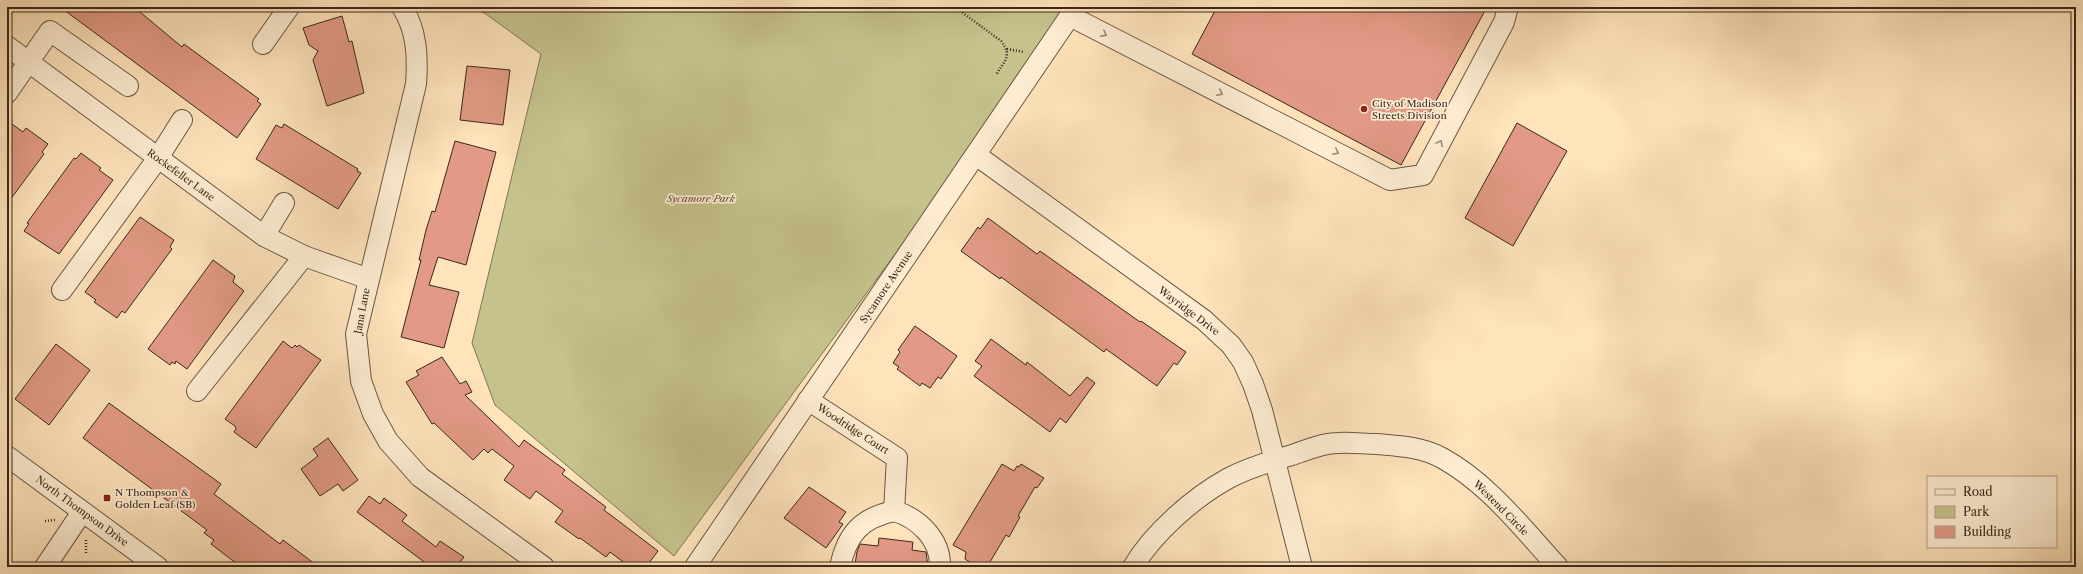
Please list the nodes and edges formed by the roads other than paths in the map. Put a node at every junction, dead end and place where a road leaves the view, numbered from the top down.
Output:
1 (288, 7) edge
2 (402, 7) edge
3 (1508, 7) edge
4 (1073, 12) edge
5 (263, 44) dead end
6 (7, 46) edge
7 (29, 62) junction
8 (128, 86) dead end
9 (7, 93) edge
10 (182, 120) dead end
11 (976, 155) junction
12 (158, 158) junction
13 (284, 203) dead end
14 (264, 236) junction
15 (304, 256) junction
16 (369, 279) junction
17 (62, 290) dead end
18 (197, 391) dead end
19 (808, 400) junction
20 (7, 456) edge
21 (1274, 460) junction
22 (894, 511) junction
23 (82, 512) junction
24 (45, 567) edge
25 (158, 567) edge
26 (544, 567) edge
27 (695, 567) edge
28 (840, 567) edge
29 (940, 567) edge
30 (1133, 567) edge
31 (1302, 567) edge
32 (1558, 567) edge

1 - 5 street
2 - 16 street, Jana Lane
4 -> 3 street
4 - 11 street, Sycamore Avenue
6 - 7 street, Rockefeller Lane
7 - 8 street
7 - 9 street
7 - 12 street, Rockefeller Lane
10 - 12 street
11 - 19 street, Sycamore Avenue
11 - 21 street, Wayridge Drive
12 - 14 street, Rockefeller Lane
12 - 17 street
13 - 14 street
14 - 15 street, Rockefeller Lane
15 - 16 street, Rockefeller Lane
15 - 18 street
16 - 26 street, Jana Lane
19 - 22 street, Woodridge Court
19 - 27 street, Sycamore Avenue
20 - 23 street, North Thompson Drive
21 - 30 street, Westend Circle
21 - 31 street, Wayridge Drive
21 - 32 street, Westend Circle
22 - 28 street
22 - 29 street
23 - 24 street
23 - 25 street, North Thompson Drive

